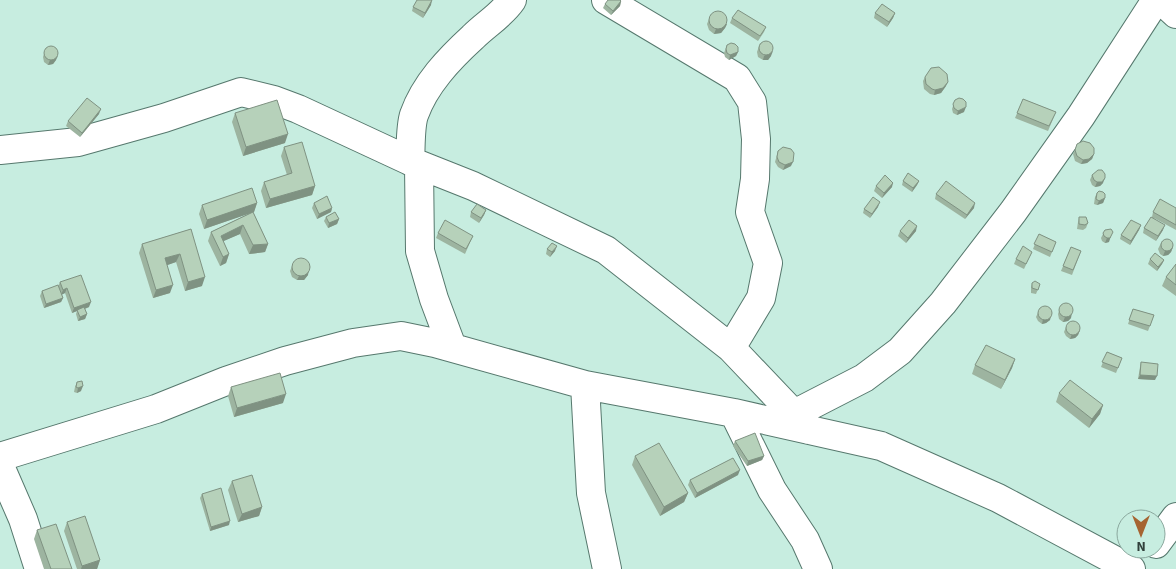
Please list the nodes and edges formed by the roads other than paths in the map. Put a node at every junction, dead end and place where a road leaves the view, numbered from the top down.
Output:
1 (512, 0) edge
2 (606, 0) edge
3 (1156, 0) edge
4 (1161, 0) edge
5 (1176, 14) edge
6 (0, 150) edge
7 (415, 163) junction
8 (452, 347) junction
9 (731, 348) junction
10 (585, 385) junction
11 (734, 413) junction
12 (802, 422) junction
13 (0, 457) edge
14 (0, 466) edge
15 (1176, 517) edge
16 (1166, 530) edge
17 (39, 569) edge
18 (607, 569) edge
19 (818, 569) edge
20 (1131, 569) edge

1 - 7 street
2 - 9 street
3 - 12 street
4 - 5 street
6 - 7 street
7 - 8 street
7 - 9 street
8 - 10 street
8 - 13 street
9 - 12 street
10 - 11 street
10 - 18 street
11 - 12 street
11 - 19 street
12 - 20 street
14 - 17 street
15 - 16 street

